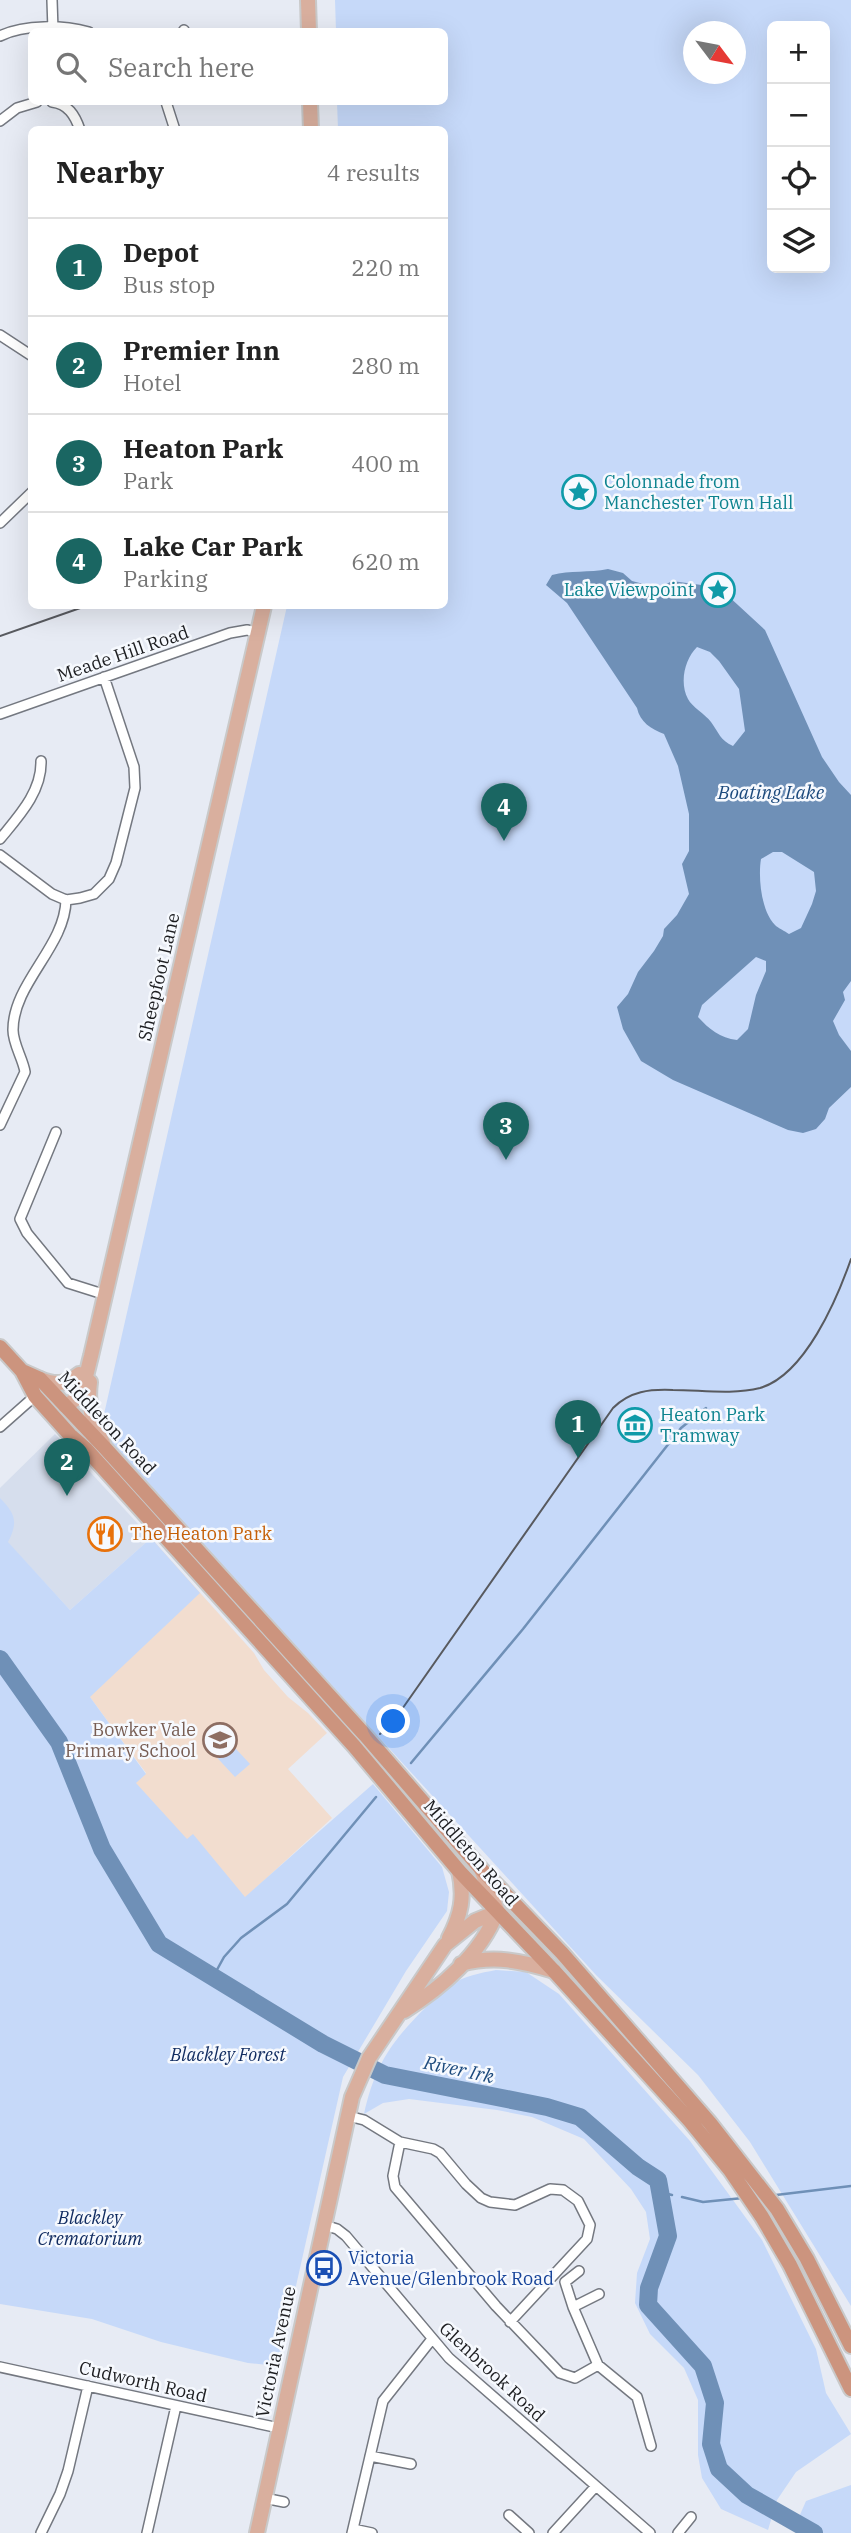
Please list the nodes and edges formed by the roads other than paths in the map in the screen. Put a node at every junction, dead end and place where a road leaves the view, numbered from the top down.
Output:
1 (52, 0) edge
2 (309, 0) edge
3 (53, 28) edge
4 (309, 28) edge
5 (28, 30) edge
6 (0, 36) edge
7 (28, 105) edge
8 (62, 105) edge
9 (167, 105) edge
10 (310, 105) edge
11 (0, 121) edge
12 (79, 126) edge
13 (174, 126) edge
14 (311, 126) edge
15 (0, 335) edge
16 (28, 353) edge
17 (28, 496) edge
18 (0, 523) edge
19 (263, 609) edge
20 (257, 632) junction
21 (104, 677) junction
22 (0, 714) edge
23 (41, 761) dead end
24 (0, 839) edge
25 (0, 855) edge
26 (65, 900) junction
27 (0, 1125) edge
28 (56, 1132) dead end
29 (106, 1295) junction
30 (0, 1347) edge
31 (91, 1356) junction
32 (22, 1371) junction
33 (79, 1374) junction
34 (40, 1379) junction
35 (40, 1401) junction
36 (65, 1406) junction
37 (0, 1427) edge
38 (86, 1448) junction
39 (105, 1448) junction
40 (160, 1508) junction
41 (158, 1529) junction
42 (481, 1869) junction
43 (459, 1871) junction
44 (497, 1912) junction
45 (535, 1925) junction
46 (445, 1945) junction
47 (461, 1964) junction
48 (554, 1971) junction
49 (401, 2012) junction
50 (348, 2116) junction
51 (400, 2142) junction
52 (324, 2225) junction
53 (579, 2271) dead end
54 (598, 2294) dead end
55 (573, 2306) junction
56 (510, 2322) junction
57 (432, 2339) junction
58 (851, 2346) edge
59 (598, 2365) junction
60 (0, 2367) edge
61 (88, 2386) junction
62 (851, 2389) edge
63 (176, 2406) junction
64 (279, 2428) junction
65 (651, 2446) dead end
66 (370, 2455) junction
67 (411, 2465) dead end
68 (596, 2486) junction
69 (264, 2498) junction
70 (284, 2502) dead end
71 (509, 2515) dead end
72 (691, 2517) dead end
73 (352, 2531) edge
74 (41, 2533) edge
75 (147, 2533) edge
76 (257, 2533) edge
77 (372, 2533) edge
78 (529, 2533) edge
79 (553, 2533) edge
80 (650, 2533) edge
81 (678, 2533) edge

1 - 3 street
2 - 4 main road
5 - 6 street
7 - 11 street
8 - 12 street
9 - 13 street
10 - 14 main road
15 - 16 street
17 - 18 street
19 - 20 main road, Sheepfoot Lane
20 - 21 street, Meade Hill Road
20 - 29 main road, Sheepfoot Lane
21 - 22 street, Meade Hill Road
21 - 26 street
23 - 24 street
25 - 26 street
26 - 27 street
28 - 29 street
29 - 31 main road, Sheepfoot Lane
30 - 32 highway, Middleton Road
31 - 33 main road, Sheepfoot Lane
31 - 36 main road, Sheepfoot Lane
31 - 39 main road, Sheepfoot Lane
32 - 34 highway, Middleton Road
32 - 35 highway, Middleton Road
33 - 34 main road
33 - 36 main road, Sheepfoot Lane
34 - 36 highway, Middleton Road
35 - 36 highway
35 - 37 street
35 - 38 highway, Middleton Road
36 - 38 highway
36 - 39 highway, Middleton Road
38 - 41 highway, Middleton Road
39 - 40 highway, Middleton Road
40 - 41 highway
40 - 42 highway, Middleton Road
41 - 43 highway, Middleton Road
42 - 44 main road
42 - 45 highway, Middleton Road
43 - 44 highway, Middleton Road
43 - 46 main road
44 - 45 main road
44 - 46 main road
44 - 47 main road
44 - 48 highway, Middleton Road
45 - 58 highway, Middleton Road
46 - 49 main road
47 - 48 main road
47 - 49 main road
48 - 62 highway, Middleton Road
49 - 50 main road, Victoria Avenue
50 - 51 street
50 - 52 main road, Victoria Avenue
51 - 56 street
51 - 56 street
52 - 57 street, Glenbrook Road
52 - 64 main road, Victoria Avenue
53 - 55 street
54 - 55 street
55 - 59 street
56 - 59 street
57 - 66 street
57 - 68 street, Glenbrook Road
59 - 65 street
60 - 61 street, Cudworth Road
61 - 63 street, Cudworth Road
61 - 74 street
63 - 64 street, Cudworth Road
63 - 75 street
64 - 69 main road, Victoria Avenue
66 - 67 street
66 - 73 street
68 - 79 street
68 - 80 street, Glenbrook Road
69 - 70 street
69 - 76 main road, Victoria Avenue
71 - 78 street
72 - 81 street
73 - 77 street

